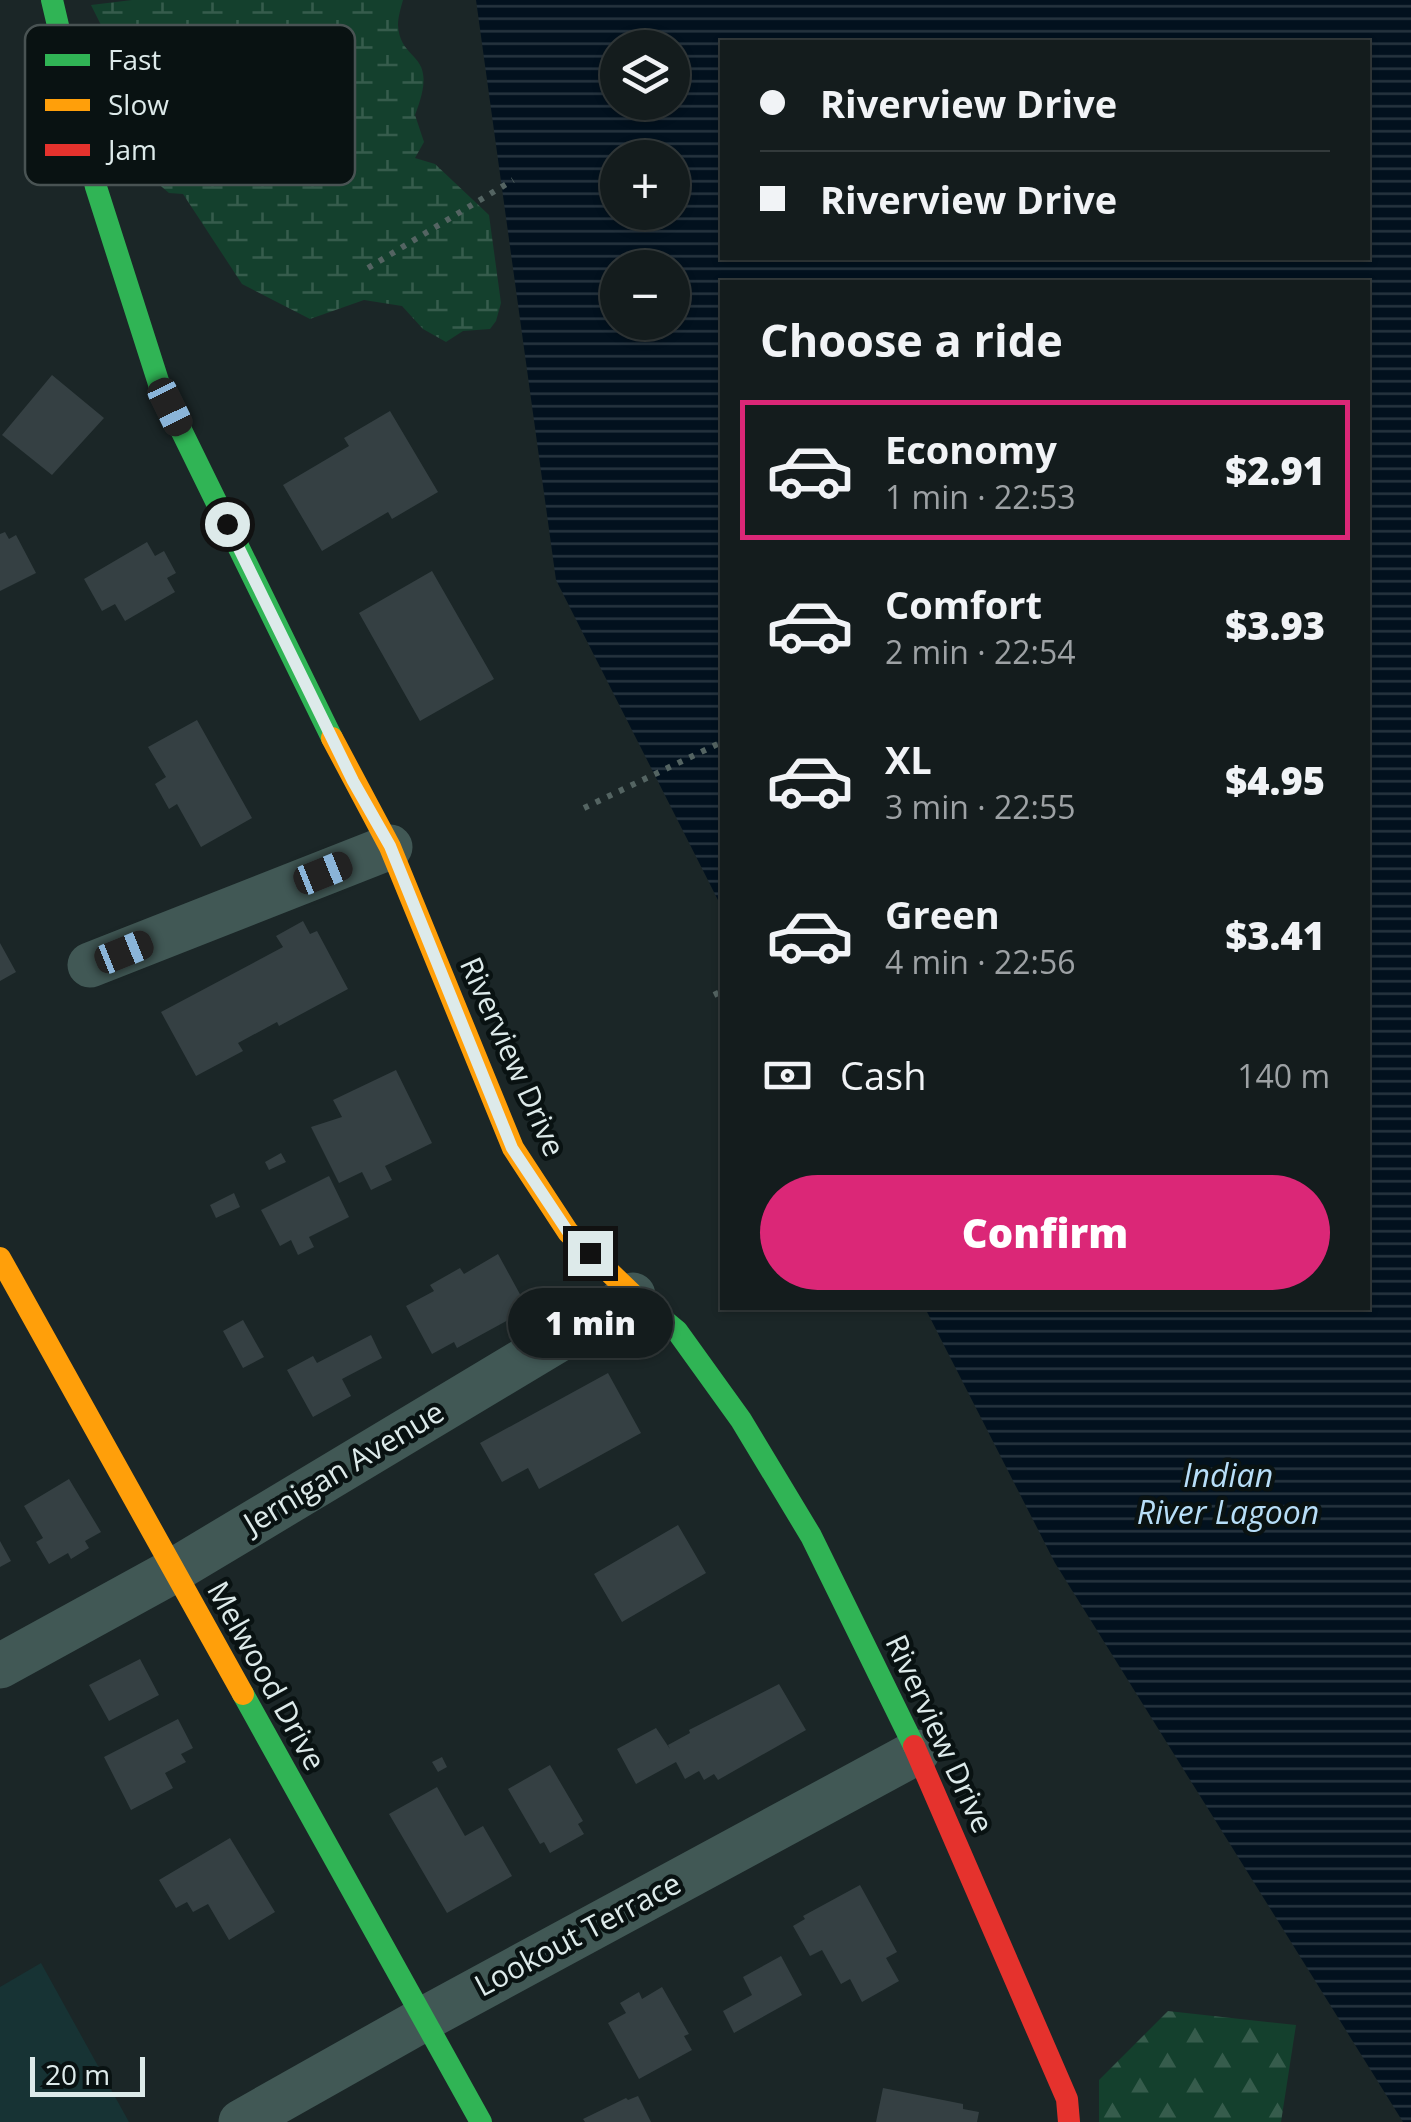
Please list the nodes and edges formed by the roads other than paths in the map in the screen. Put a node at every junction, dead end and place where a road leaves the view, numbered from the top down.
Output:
1 (52, 0) edge
2 (58, 25) edge
3 (96, 185) edge
4 (390, 846) junction
5 (90, 965) dead end
6 (0, 1258) edge
7 (634, 1295) junction
8 (173, 1571) junction
9 (0, 1666) edge
10 (918, 1752) junction
11 (422, 2020) junction
12 (241, 2122) edge
13 (481, 2122) edge
14 (1069, 2122) edge

1 - 2 street, Riverview Drive
3 - 4 street, Riverview Drive
4 - 5 street
4 - 7 street, Riverview Drive
6 - 8 street, Melwood Drive
7 - 8 street, Jernigan Avenue
7 - 10 street, Riverview Drive
8 - 9 street, Jernigan Avenue
8 - 11 street, Melwood Drive
10 - 11 street, Lookout Terrace
10 - 14 street, Riverview Drive
11 - 12 street, Lookout Terrace
11 - 13 street, Melwood Drive

